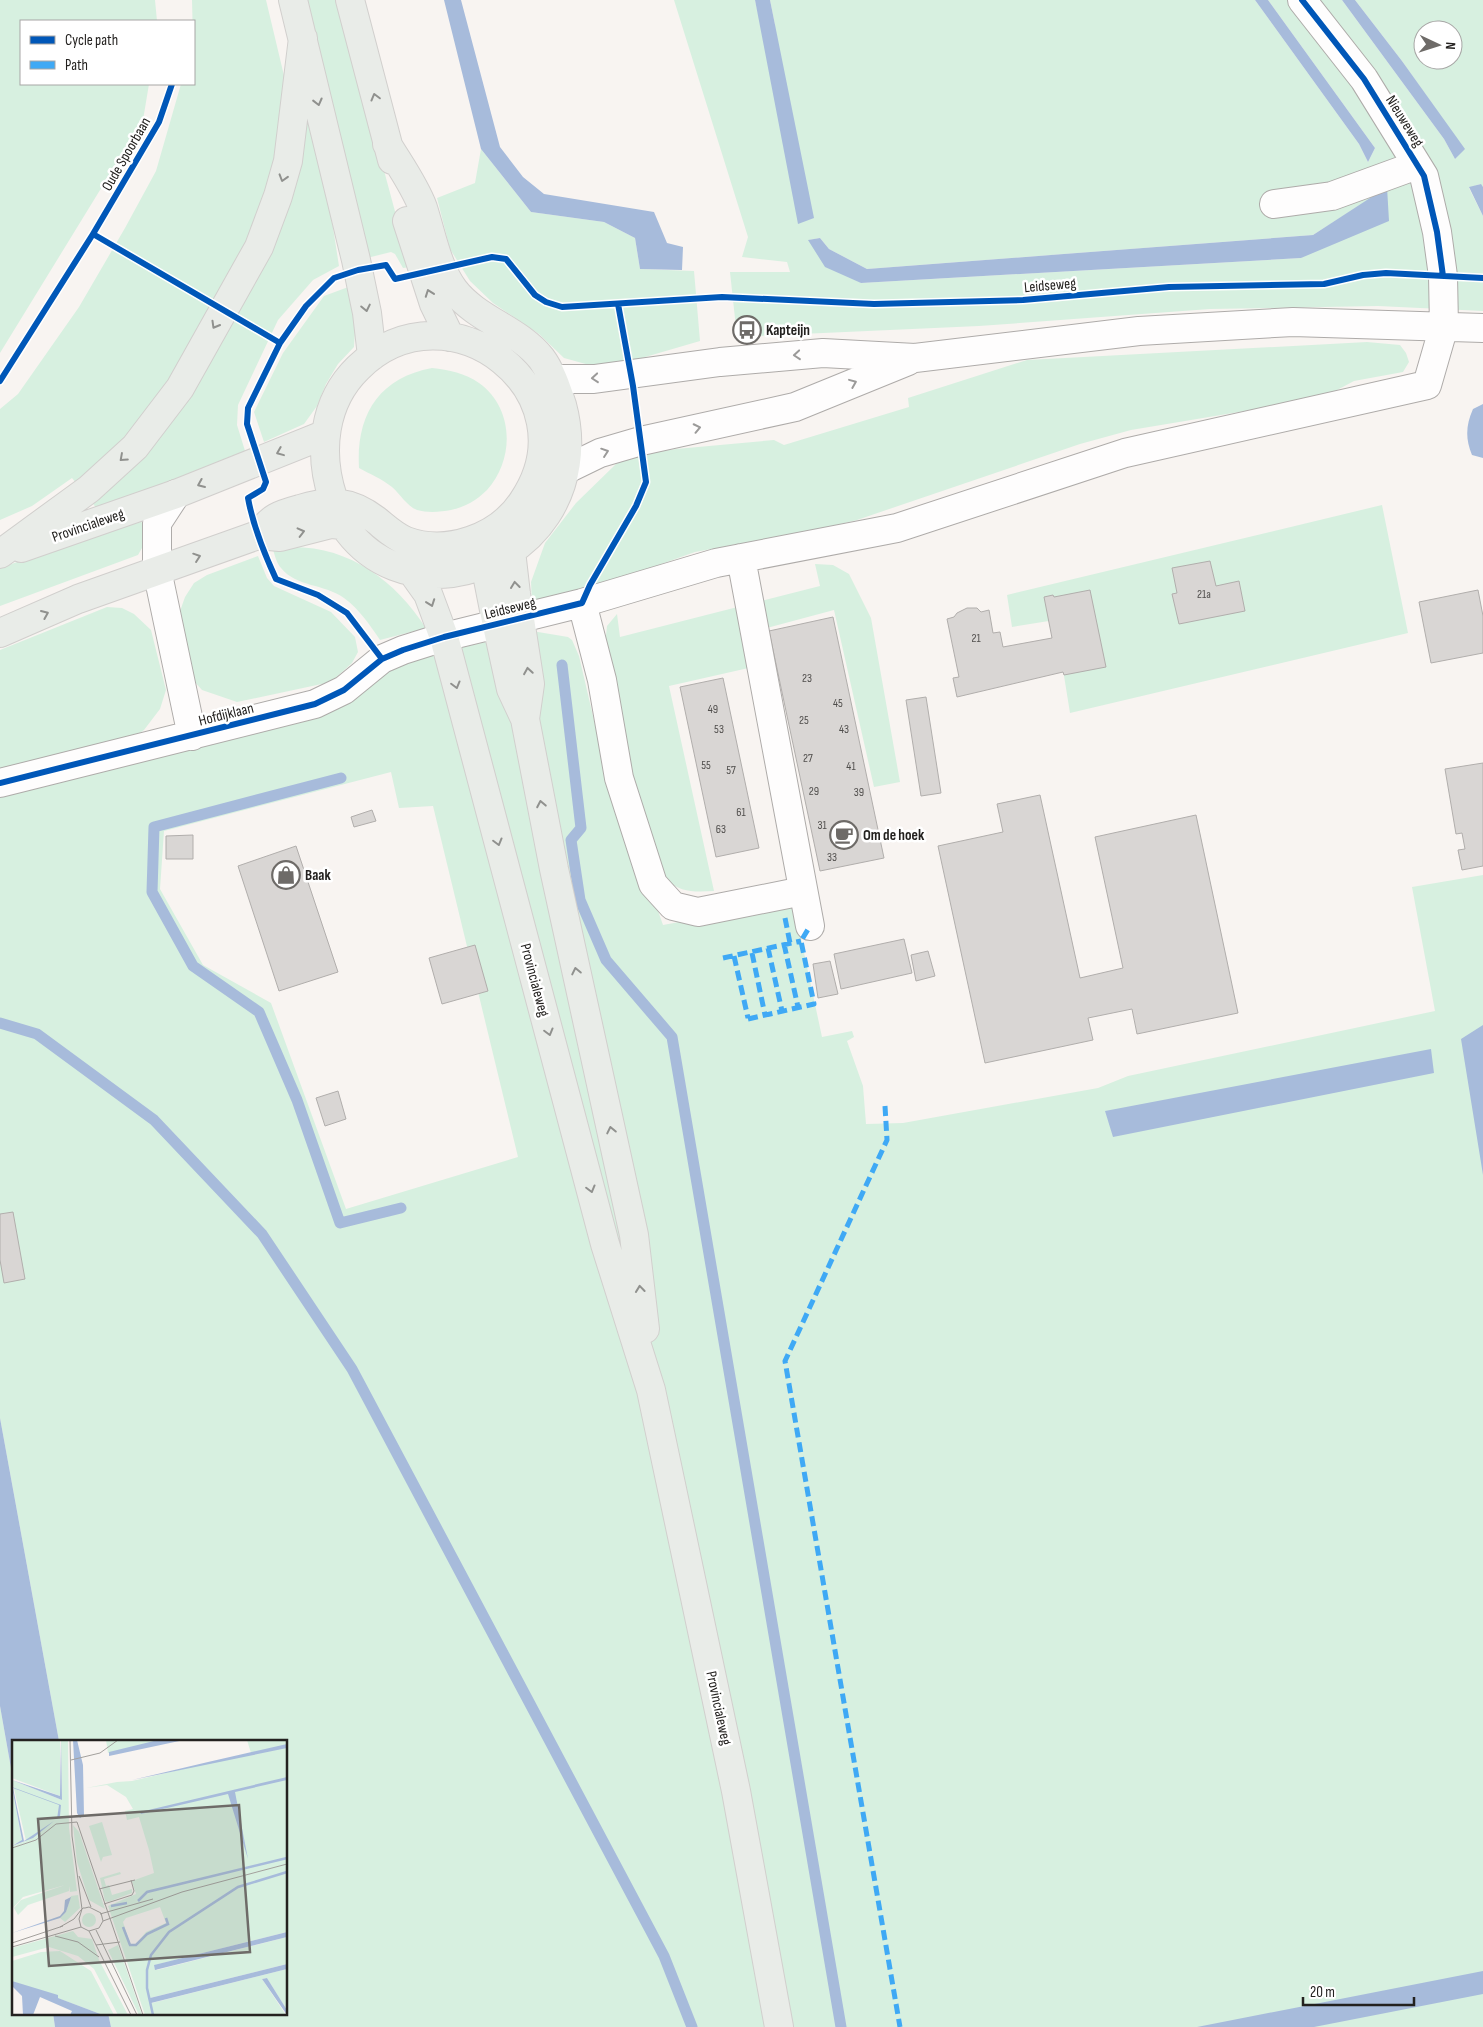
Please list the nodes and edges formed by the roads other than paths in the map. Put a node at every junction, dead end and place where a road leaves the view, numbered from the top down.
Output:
1 (293, 0) edge
2 (350, 0) edge
3 (1302, 0) edge
4 (303, 38) junction
5 (1417, 165) junction
6 (1274, 204) dead end
7 (413, 207) junction
8 (1444, 326) junction
9 (1483, 328) edge
10 (450, 337) junction
11 (372, 356) junction
12 (916, 358) junction
13 (522, 379) junction
14 (551, 379) junction
15 (326, 434) junction
16 (563, 471) junction
17 (176, 494) junction
18 (339, 513) junction
19 (487, 533) junction
20 (511, 551) junction
21 (0, 555) edge
22 (741, 558) junction
23 (485, 564) junction
24 (157, 570) junction
25 (413, 573) junction
26 (582, 603) junction
27 (508, 622) junction
28 (0, 633) edge
29 (444, 638) junction
30 (192, 736) junction
31 (0, 782) edge
32 (803, 891) junction
33 (810, 926) dead end
34 (651, 1390) junction
35 (779, 2027) edge

1 - 4 main road
7 -> 2 main road
3 - 5 street, Nieuweweg
4 -> 11 main road
4 -> 21 main road
5 - 6 street
5 - 8 street, Nieuweweg
10 -> 7 main road
7 - 14 main road
8 - 9 street
8 - 12 street
8 - 22 street, Leidseweg
10 - 11 main road
10 - 13 main road
11 - 15 main road
12 -> 14 street
16 -> 12 street
13 - 14 main road
13 - 19 main road
14 - 16 main road
15 -> 17 main road, Provincialeweg
15 - 18 main road
16 - 20 main road
17 - 21 main road, Provincialeweg
17 - 24 street
18 - 19 main road
24 -> 18 main road
18 - 25 main road
19 - 23 main road, Provincialeweg
20 - 23 main road
27 -> 20 main road, Provincialeweg
22 - 26 street, Leidseweg
22 - 32 street
23 - 25 main road
23 - 27 main road, Provincialeweg
28 -> 24 main road
24 - 30 street
25 -> 29 main road, Provincialeweg
26 - 27 street, Leidseweg
26 - 32 street
27 - 29 street, Leidseweg
34 -> 27 main road, Provincialeweg
29 - 30 street, Hofdijklaan
29 -> 34 main road, Provincialeweg
30 - 31 street, Hofdijklaan
32 - 33 street
34 - 35 main road, Provincialeweg

